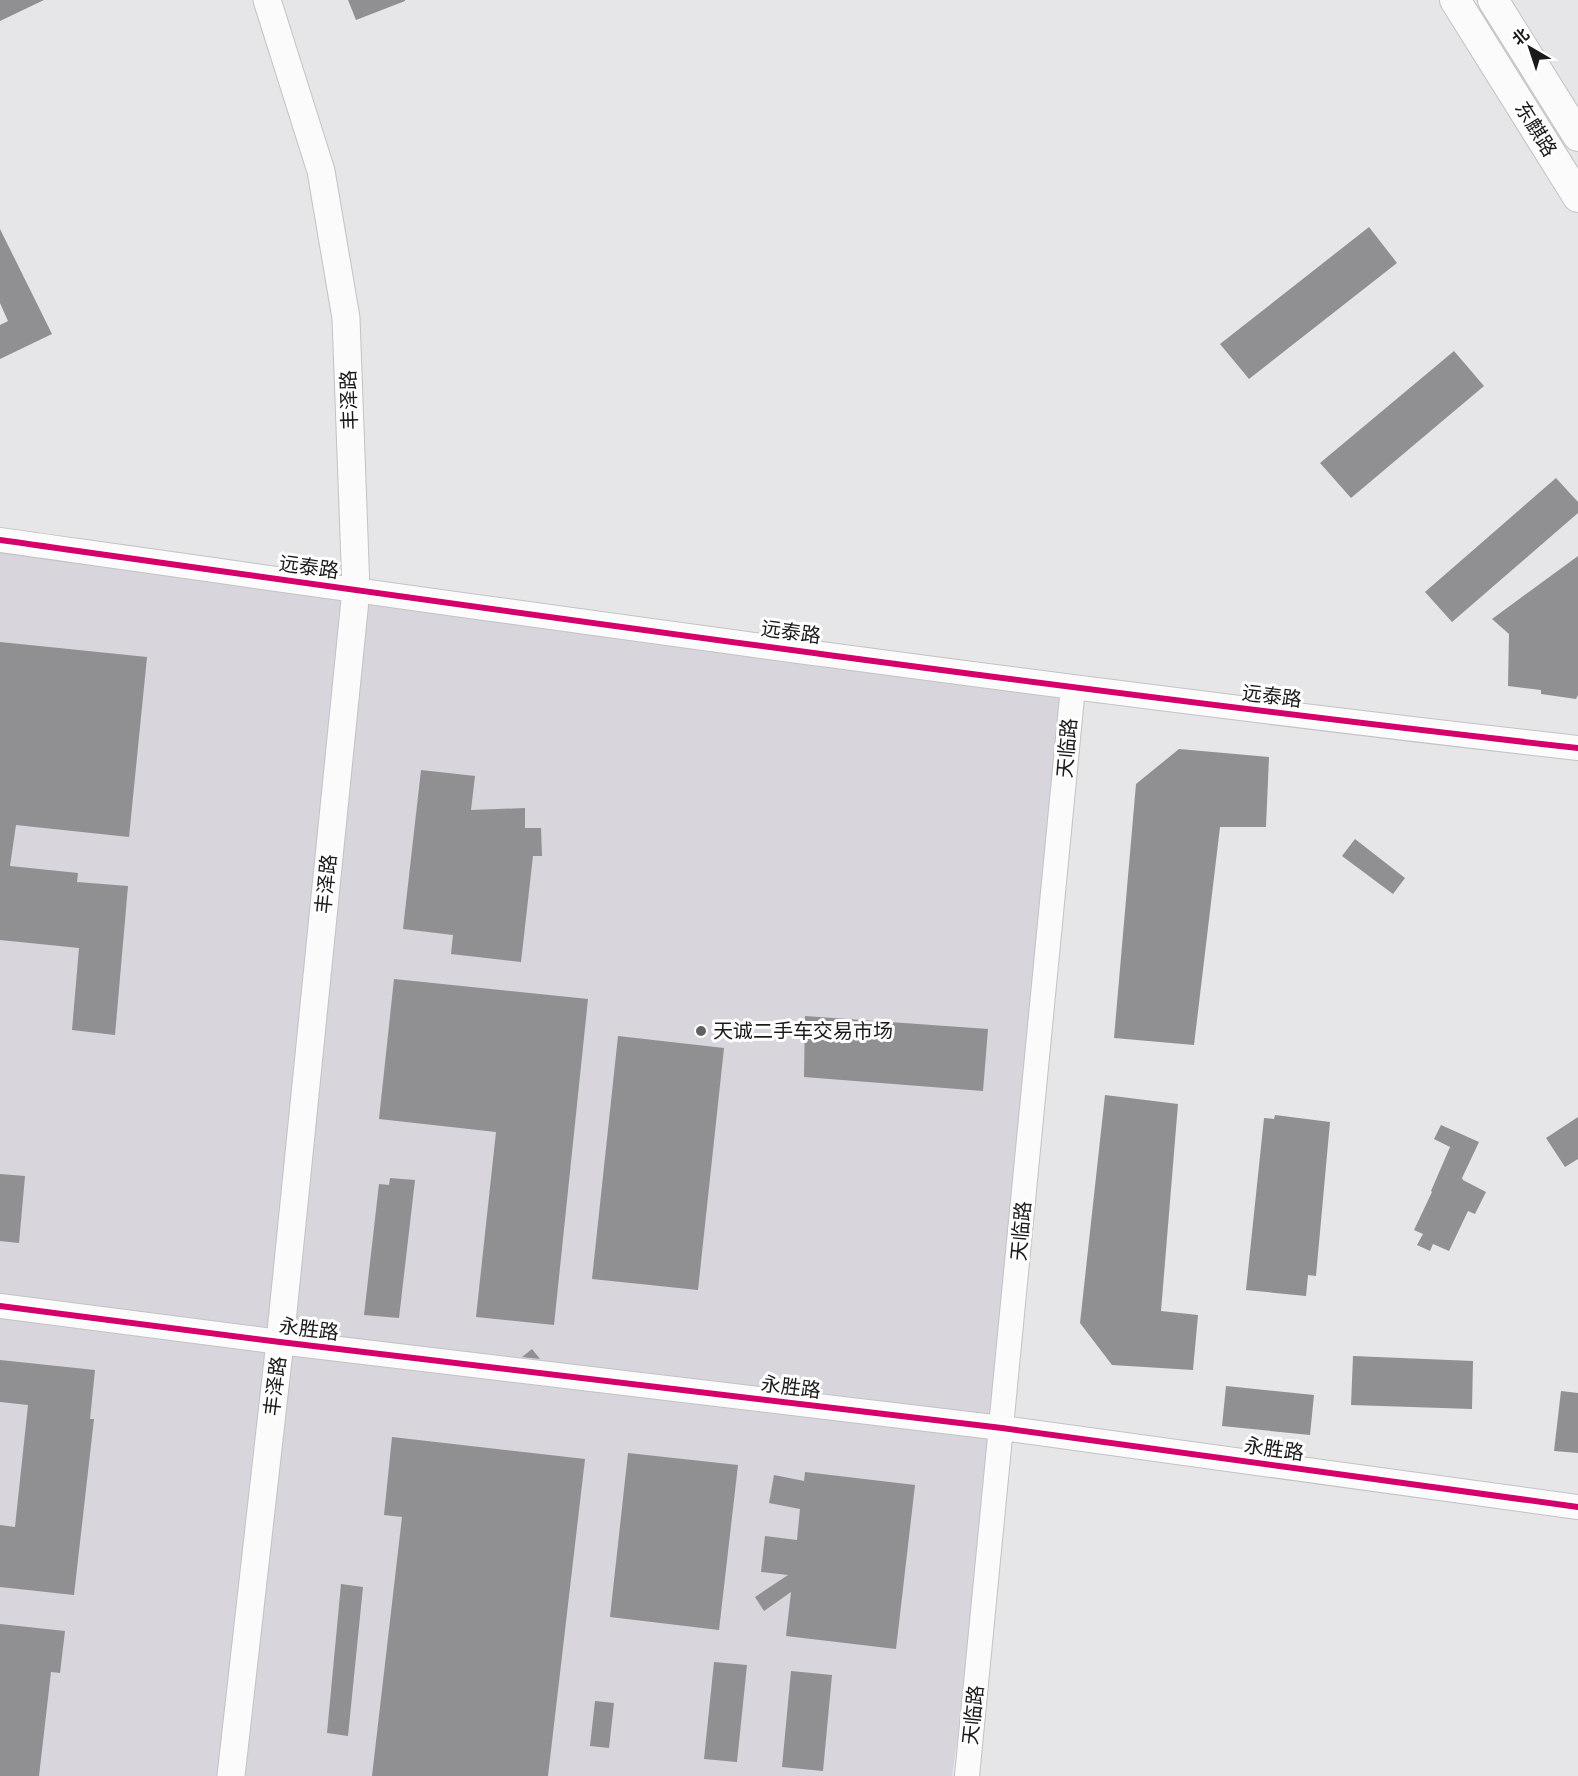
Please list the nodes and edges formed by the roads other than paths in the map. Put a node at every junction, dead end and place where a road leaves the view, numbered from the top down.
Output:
1 (267, 0) edge
2 (1455, 0) edge
3 (1493, 0) edge
4 (1578, 136) edge
5 (1578, 197) edge
6 (0, 540) edge
7 (356, 590) junction
8 (1073, 687) junction
9 (1578, 748) edge
10 (0, 1306) edge
11 (280, 1342) junction
12 (1002, 1428) junction
13 (1578, 1507) edge
14 (231, 1776) edge
15 (967, 1776) edge

1 - 7 main road, 丰泽路
2 - 5 main road, 东麒路
3 - 4 main road, 东麒路
6 - 7 street, 远泰路
7 - 8 street, 远泰路
7 - 11 main road, 丰泽路
8 - 9 street, 远泰路
8 - 12 street, 天临路
10 - 11 street, 永胜路
11 - 12 street, 永胜路
11 - 14 main road, 丰泽路
12 - 13 street, 永胜路
12 - 15 street, 天临路

